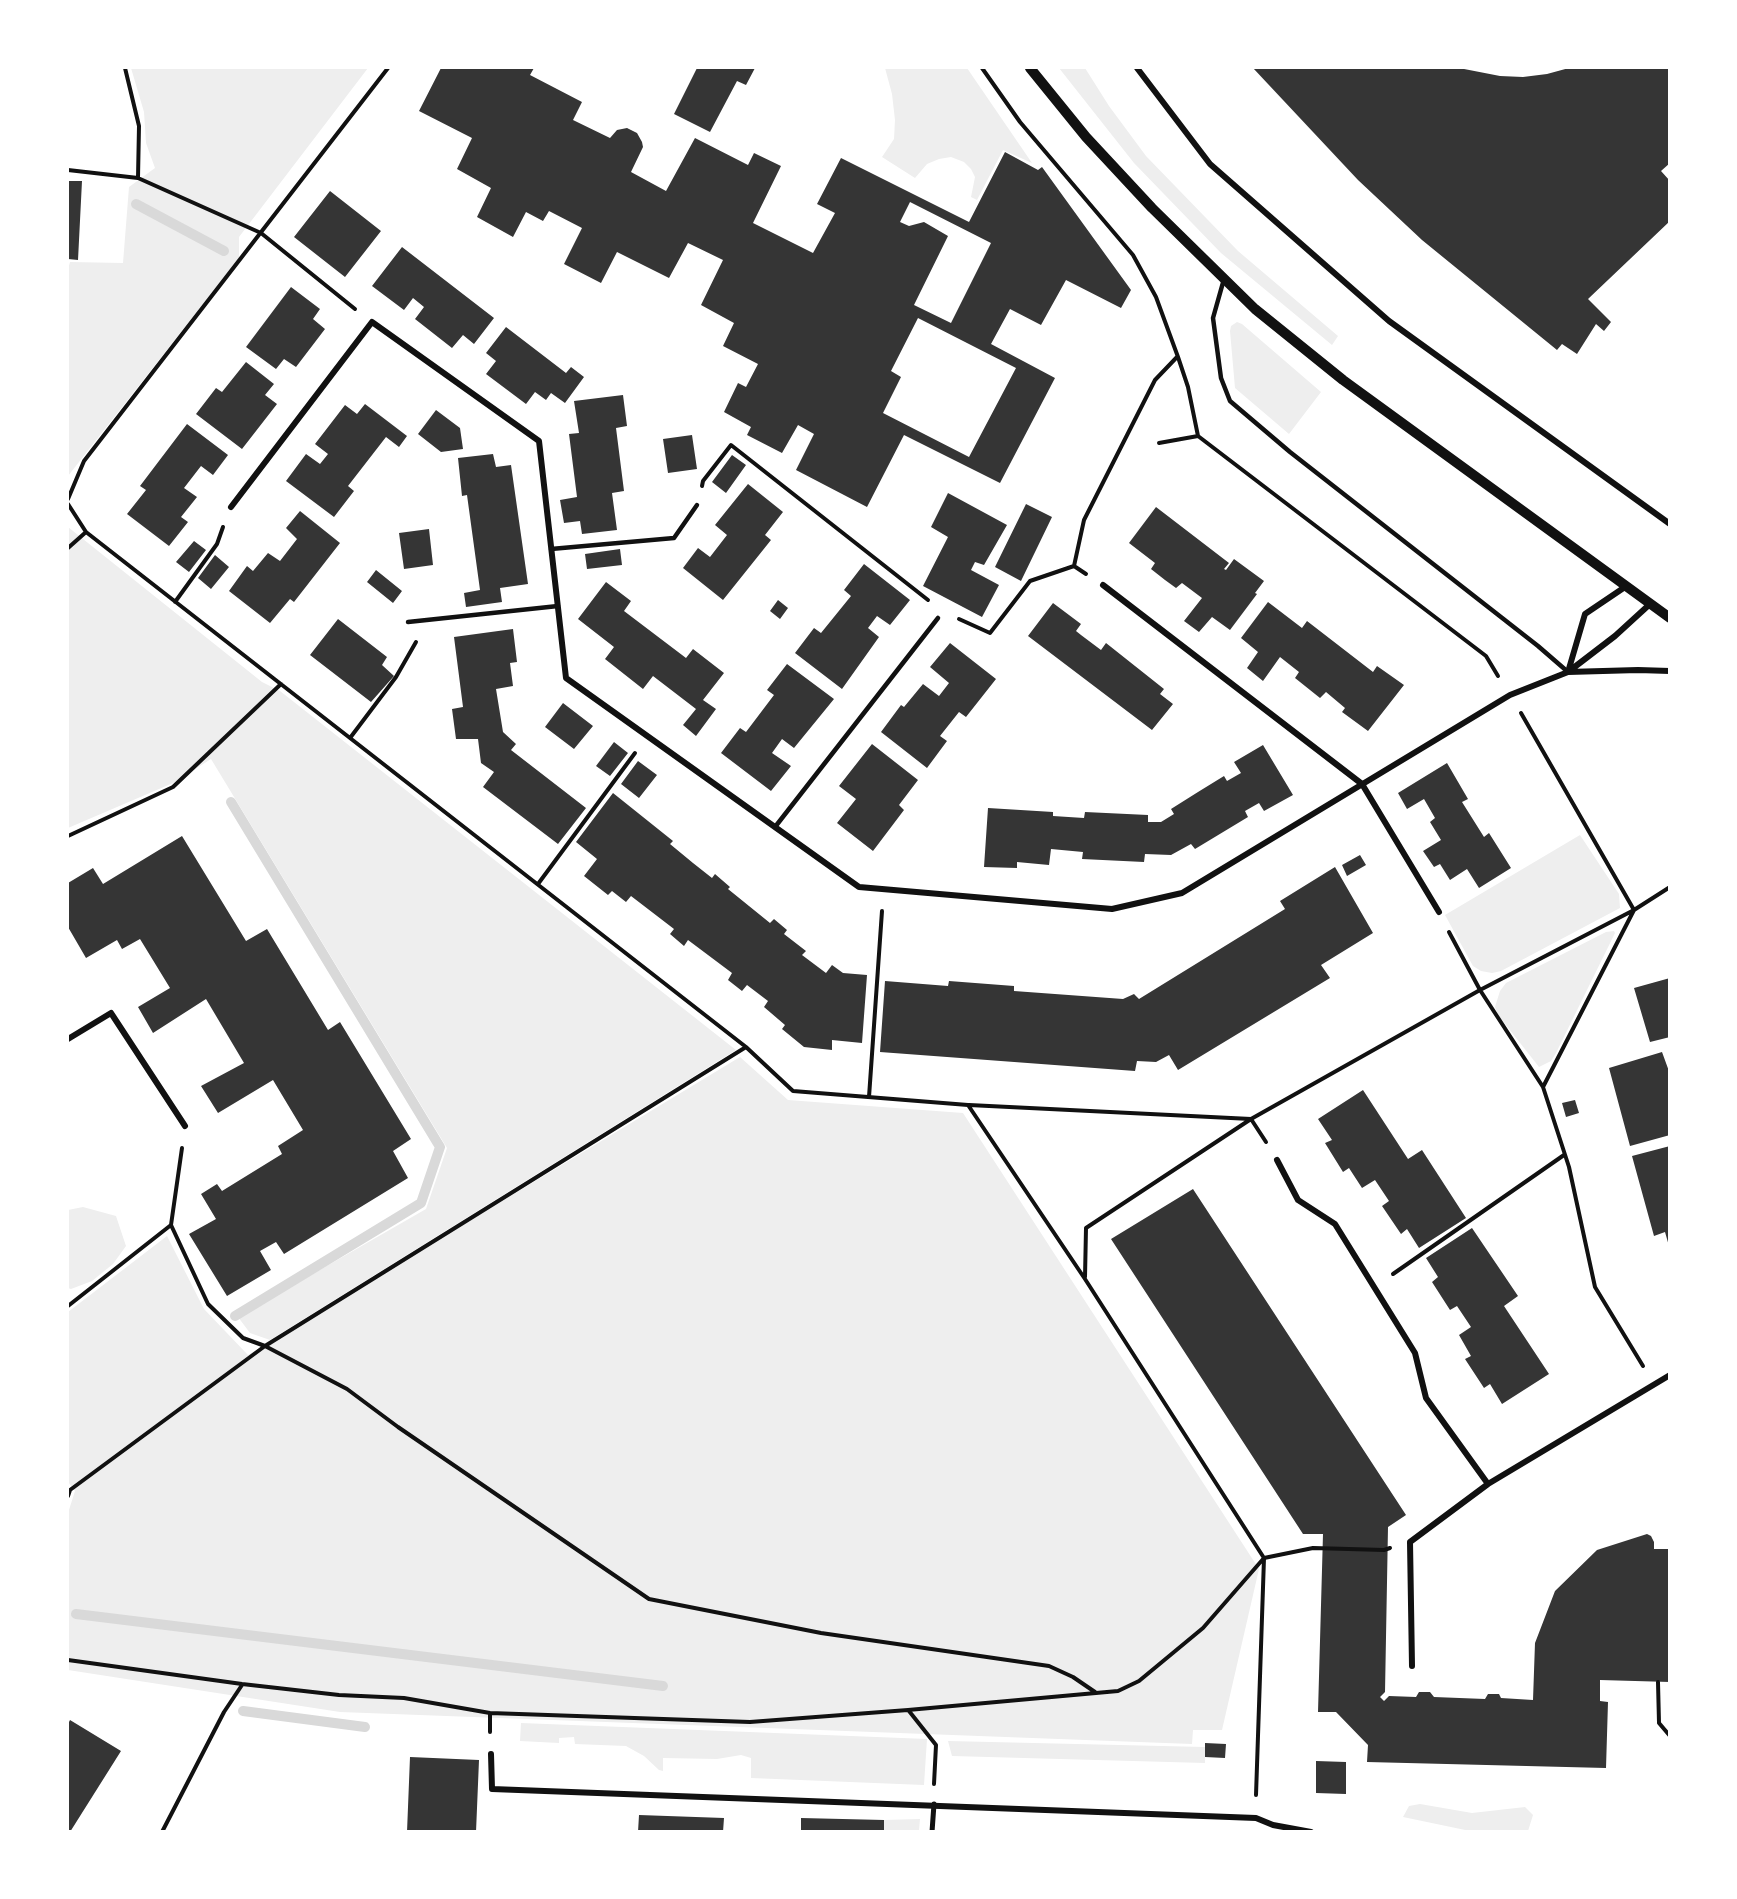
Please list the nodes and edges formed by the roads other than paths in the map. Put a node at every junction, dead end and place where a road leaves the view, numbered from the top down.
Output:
1 (1030, 68) edge
2 (1137, 68) edge
3 (1224, 279) junction
4 (697, 505) road end
5 (231, 507) road end
6 (1670, 524) edge
7 (551, 549) junction
8 (1103, 585) dead end
9 (1625, 587) junction
10 (1650, 604) junction
11 (558, 606) junction
12 (938, 618) road end
13 (1670, 618) edge
14 (408, 622) dead end
15 (1670, 671) edge
16 (1568, 672) junction
17 (1362, 784) junction
18 (775, 827) junction
19 (1439, 912) road end
20 (68, 1039) edge
21 (185, 1126) road end
22 (1277, 1160) road end
23 (1670, 1375) edge
24 (1488, 1484) junction
25 (1412, 1666) dead end
26 (491, 1754) dead end
27 (934, 1804) junction
28 (1272, 1828) edge
29 (932, 1832) edge
30 (1311, 1832) edge

1 - 3 street
2 - 6 street
3 - 9 street
3 - 16 lane
4 - 7 lane
5 - 7 street
7 - 11 street
8 - 17 street
9 - 10 street
9 - 16 street
10 - 13 street
10 - 16 street
11 - 14 lane
11 - 18 street
12 - 18 lane
15 - 16 street
16 - 17 street
17 - 18 street
17 - 19 street
20 - 21 street
22 - 24 street
23 - 24 street
24 - 25 street
26 - 27 street
27 - 28 street
27 - 29 street
28 - 30 street

